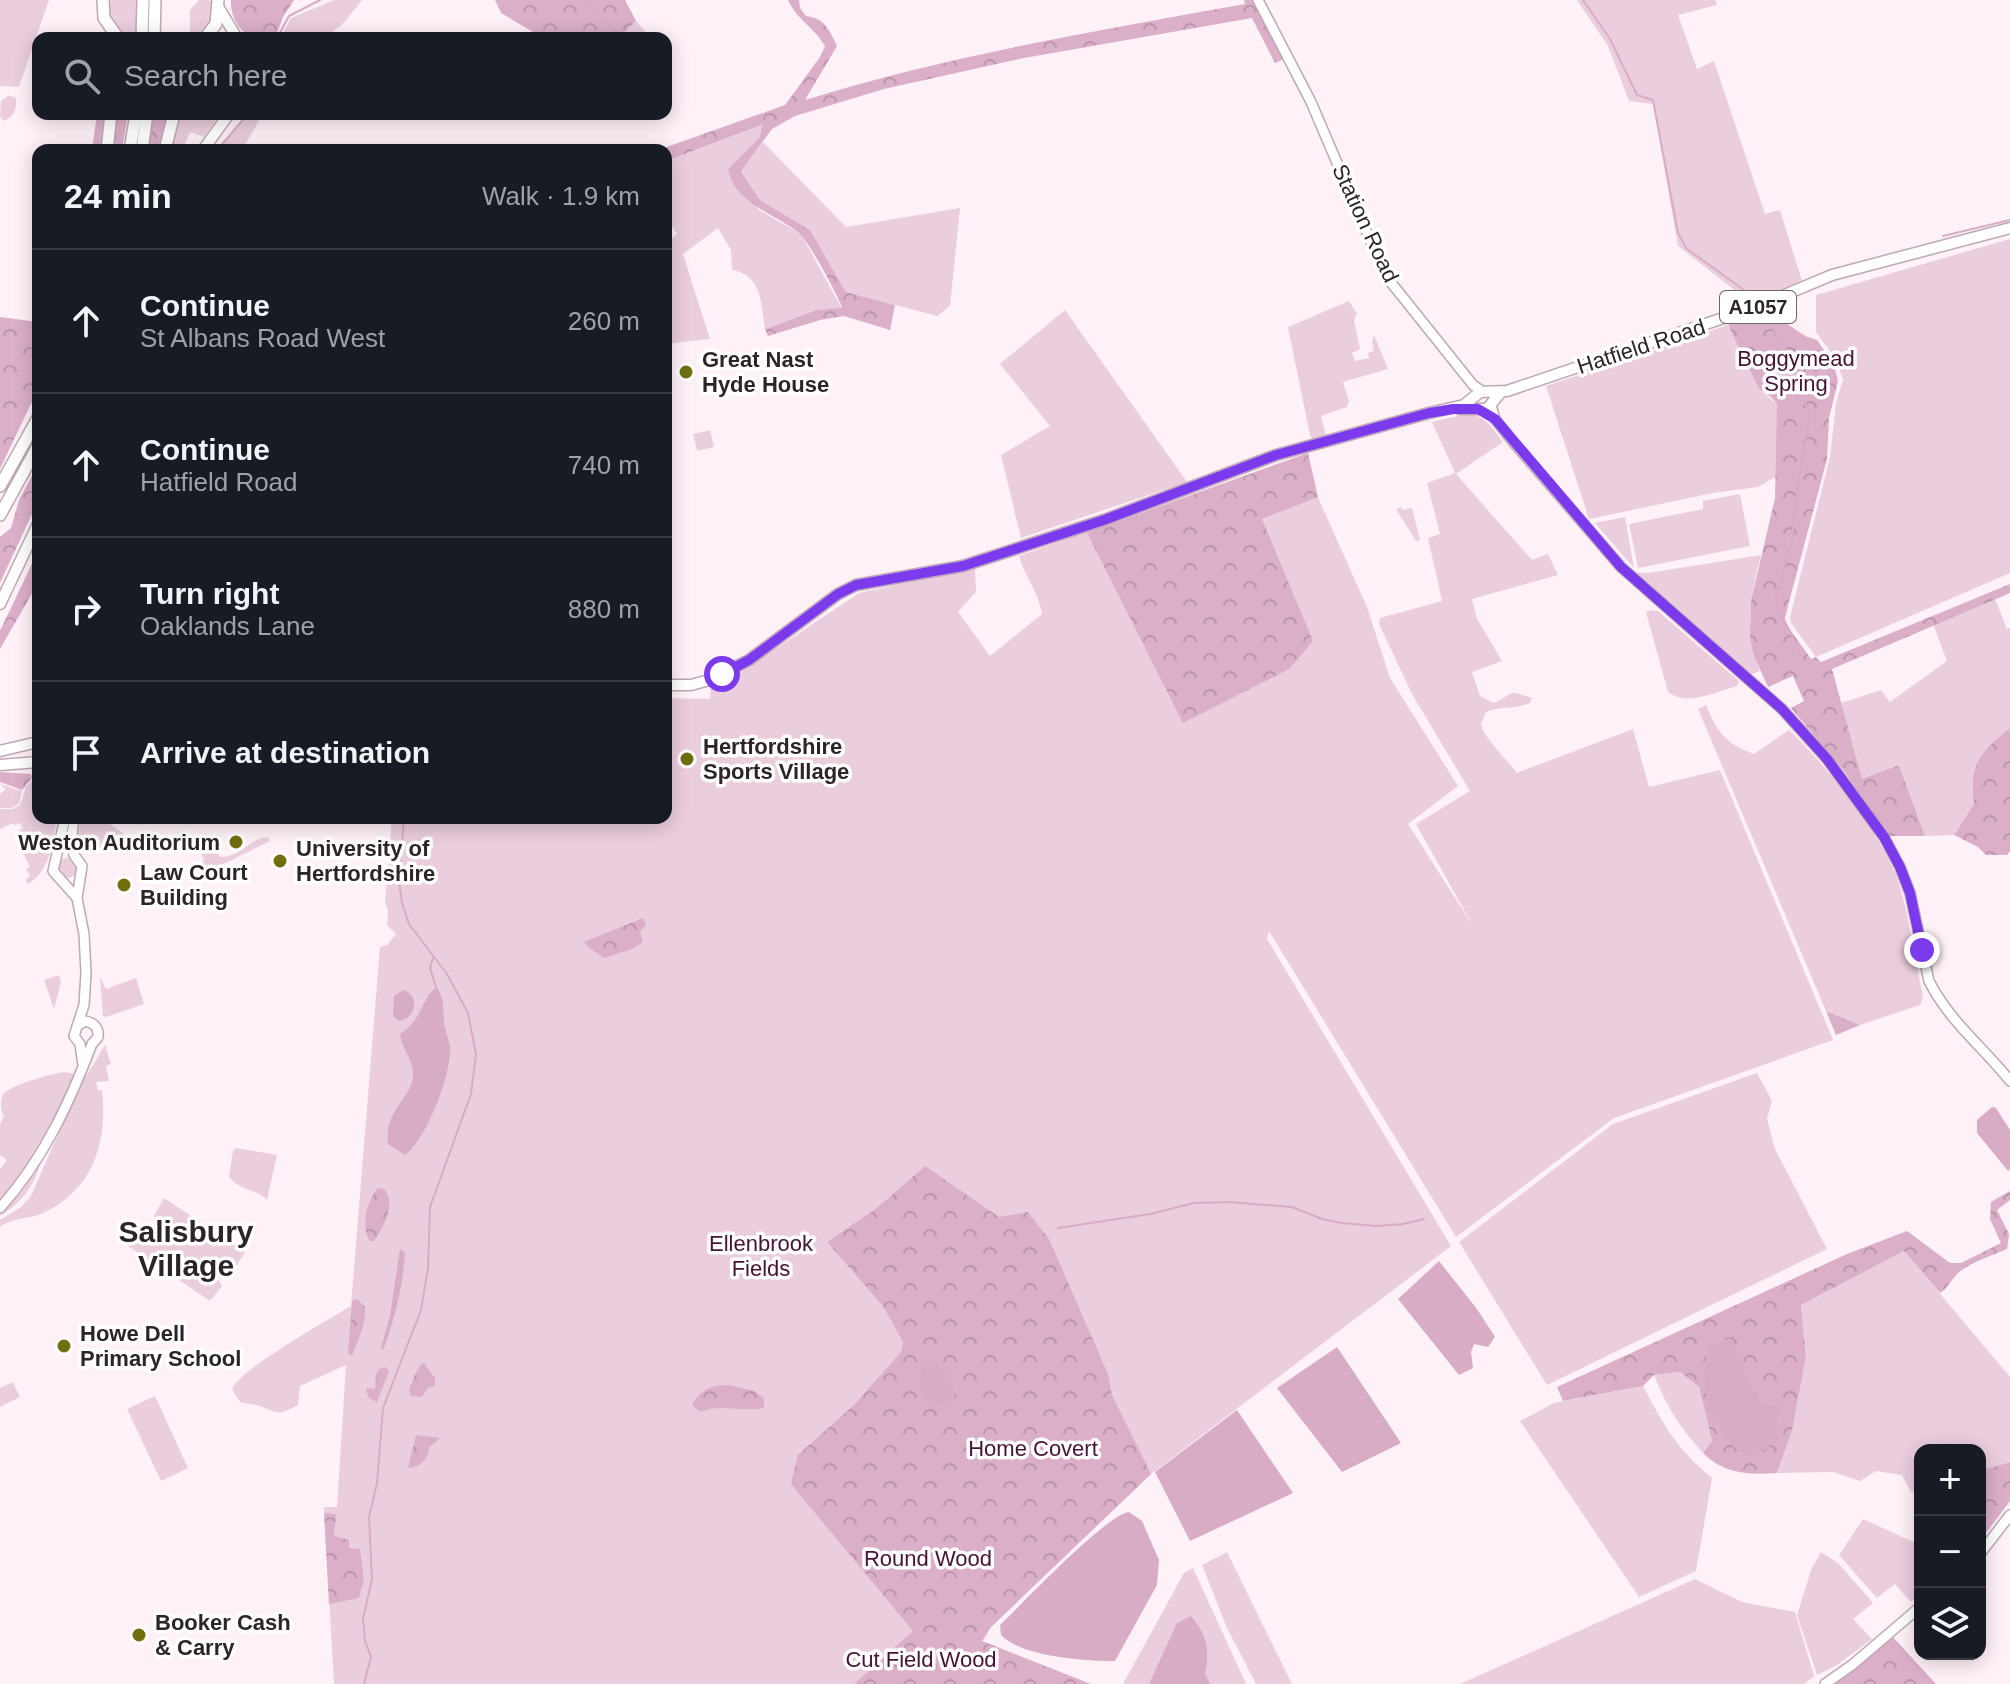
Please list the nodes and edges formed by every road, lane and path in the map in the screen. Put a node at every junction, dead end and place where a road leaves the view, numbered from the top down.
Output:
1 (103, 0) edge
2 (143, 0) edge
3 (155, 0) edge
4 (219, 3) edge
5 (1260, 6) edge
6 (112, 32) edge
7 (142, 32) edge
8 (154, 32) edge
9 (210, 32) edge
10 (234, 32) edge
11 (110, 120) edge
12 (135, 120) edge
13 (146, 120) edge
14 (172, 120) edge
15 (225, 120) edge
16 (108, 144) edge
17 (131, 144) edge
18 (143, 144) edge
19 (166, 144) edge
20 (207, 144) edge
21 (2010, 228) edge
22 (1482, 399) junction
23 (32, 422) edge
24 (32, 429) edge
25 (21, 448) junction
26 (32, 457) edge
27 (32, 470) edge
28 (0, 486) edge
29 (0, 515) edge
30 (0, 526) edge
31 (32, 537) edge
32 (0, 604) edge
33 (672, 685) edge
34 (32, 743) edge
35 (0, 751) edge
36 (32, 762) edge
37 (0, 765) edge
38 (64, 824) edge
39 (73, 824) edge
40 (74, 855) junction
41 (56, 859) junction
42 (79, 877) junction
43 (62, 881) junction
44 (77, 898) junction
45 (84, 1005) junction
46 (91, 1023) junction
47 (77, 1026) junction
48 (80, 1044) junction
49 (92, 1044) junction
50 (83, 1065) junction
51 (2010, 1081) edge
52 (0, 1208) edge
53 (2010, 1515) edge
54 (1986, 1546) edge
55 (1914, 1612) edge
56 (1825, 1684) edge

1 - 6 highway
2 - 7 highway
3 - 8 highway
4 - 9 highway
4 - 10 main road
5 - 22 street, Station Road
11 - 16 highway
12 - 17 highway
13 - 18 highway
14 - 19 highway
15 - 20 main road
21 - 22 main road, Hatfield Road / A1057
22 - 33 main road, Hatfield Road / A1057
22 - 51 street
23 - 25 highway
24 - 25 highway
25 - 28 highway
26 - 29 highway
27 - 30 highway
31 - 32 main road
34 - 35 main road
36 - 37 main road
38 - 41 street
39 - 40 street
40 - 41 street
40 - 42 street
41 - 43 street
42 - 43 street
42 - 44 street
43 - 44 street
44 - 45 street
45 - 46 street
45 - 47 street
46 - 47 street
46 - 49 street
47 - 48 street
48 - 49 street
48 - 50 street
49 - 50 street
50 - 52 street
53 - 54 street
55 - 56 street

